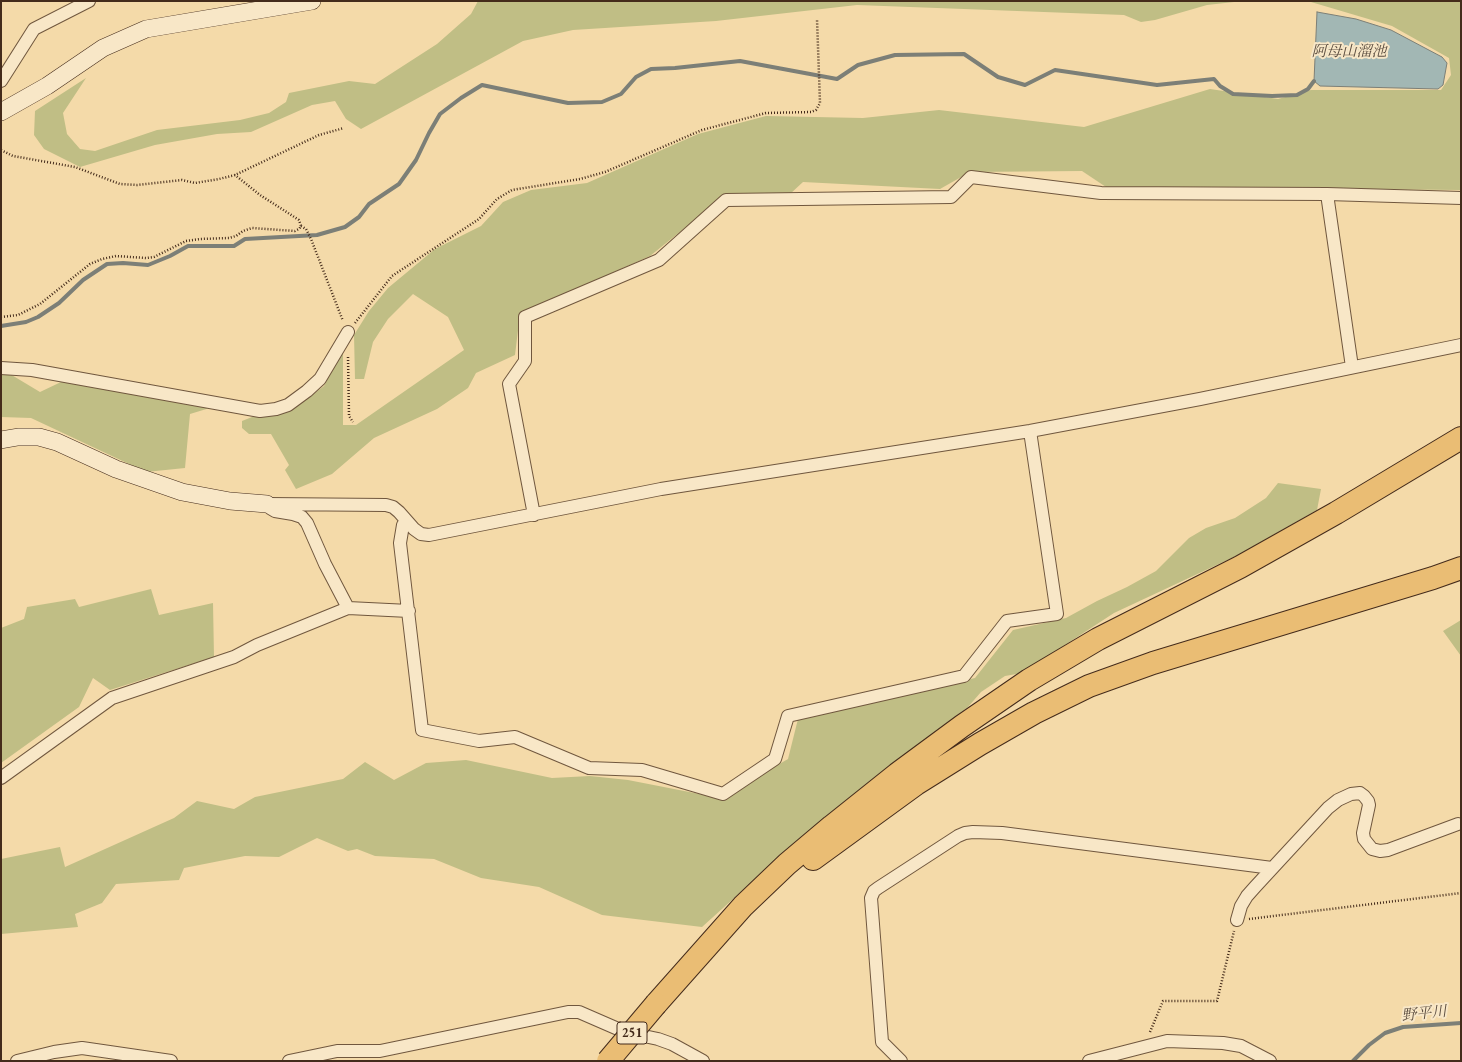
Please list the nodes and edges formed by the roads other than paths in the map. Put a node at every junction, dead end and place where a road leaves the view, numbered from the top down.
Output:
1 (89, 1) edge
2 (312, 1) edge
3 (1, 81) edge
4 (1, 112) edge
5 (1328, 194) junction
6 (1461, 198) edge
7 (348, 332) road end
8 (1461, 345) edge
9 (1352, 367) junction
10 (1, 368) edge
11 (1030, 431) junction
12 (1461, 438) edge
13 (1, 440) edge
14 (267, 504) junction
15 (534, 515) junction
16 (406, 520) junction
17 (1461, 568) edge
18 (348, 608) junction
19 (408, 612) junction
20 (1, 778) edge
21 (1458, 824) dead end
22 (1272, 868) junction
23 (1237, 920) road end
24 (698, 958) junction
25 (379, 1056) edge
26 (17, 1061) edge
27 (171, 1061) edge
28 (289, 1061) edge
29 (608, 1061) edge
30 (703, 1061) edge
31 (901, 1061) edge
32 (1089, 1061) edge
33 (1270, 1061) edge

1 - 3 street
2 - 4 street
5 - 6 street
5 - 9 street
5 - 15 street
7 - 10 street
8 - 9 street
9 - 11 street
11 - 15 street
11 - 19 street
12 - 24 highway
13 - 14 street
14 - 16 street
14 - 18 street
15 - 16 street
16 - 19 street
17 - 24 highway
18 - 19 street
18 - 20 street
21 - 22 street
22 - 23 street
22 - 31 street
24 - 29 highway, 251, bridge
25 - 28 street
25 - 30 street
26 - 27 street
32 - 33 street

